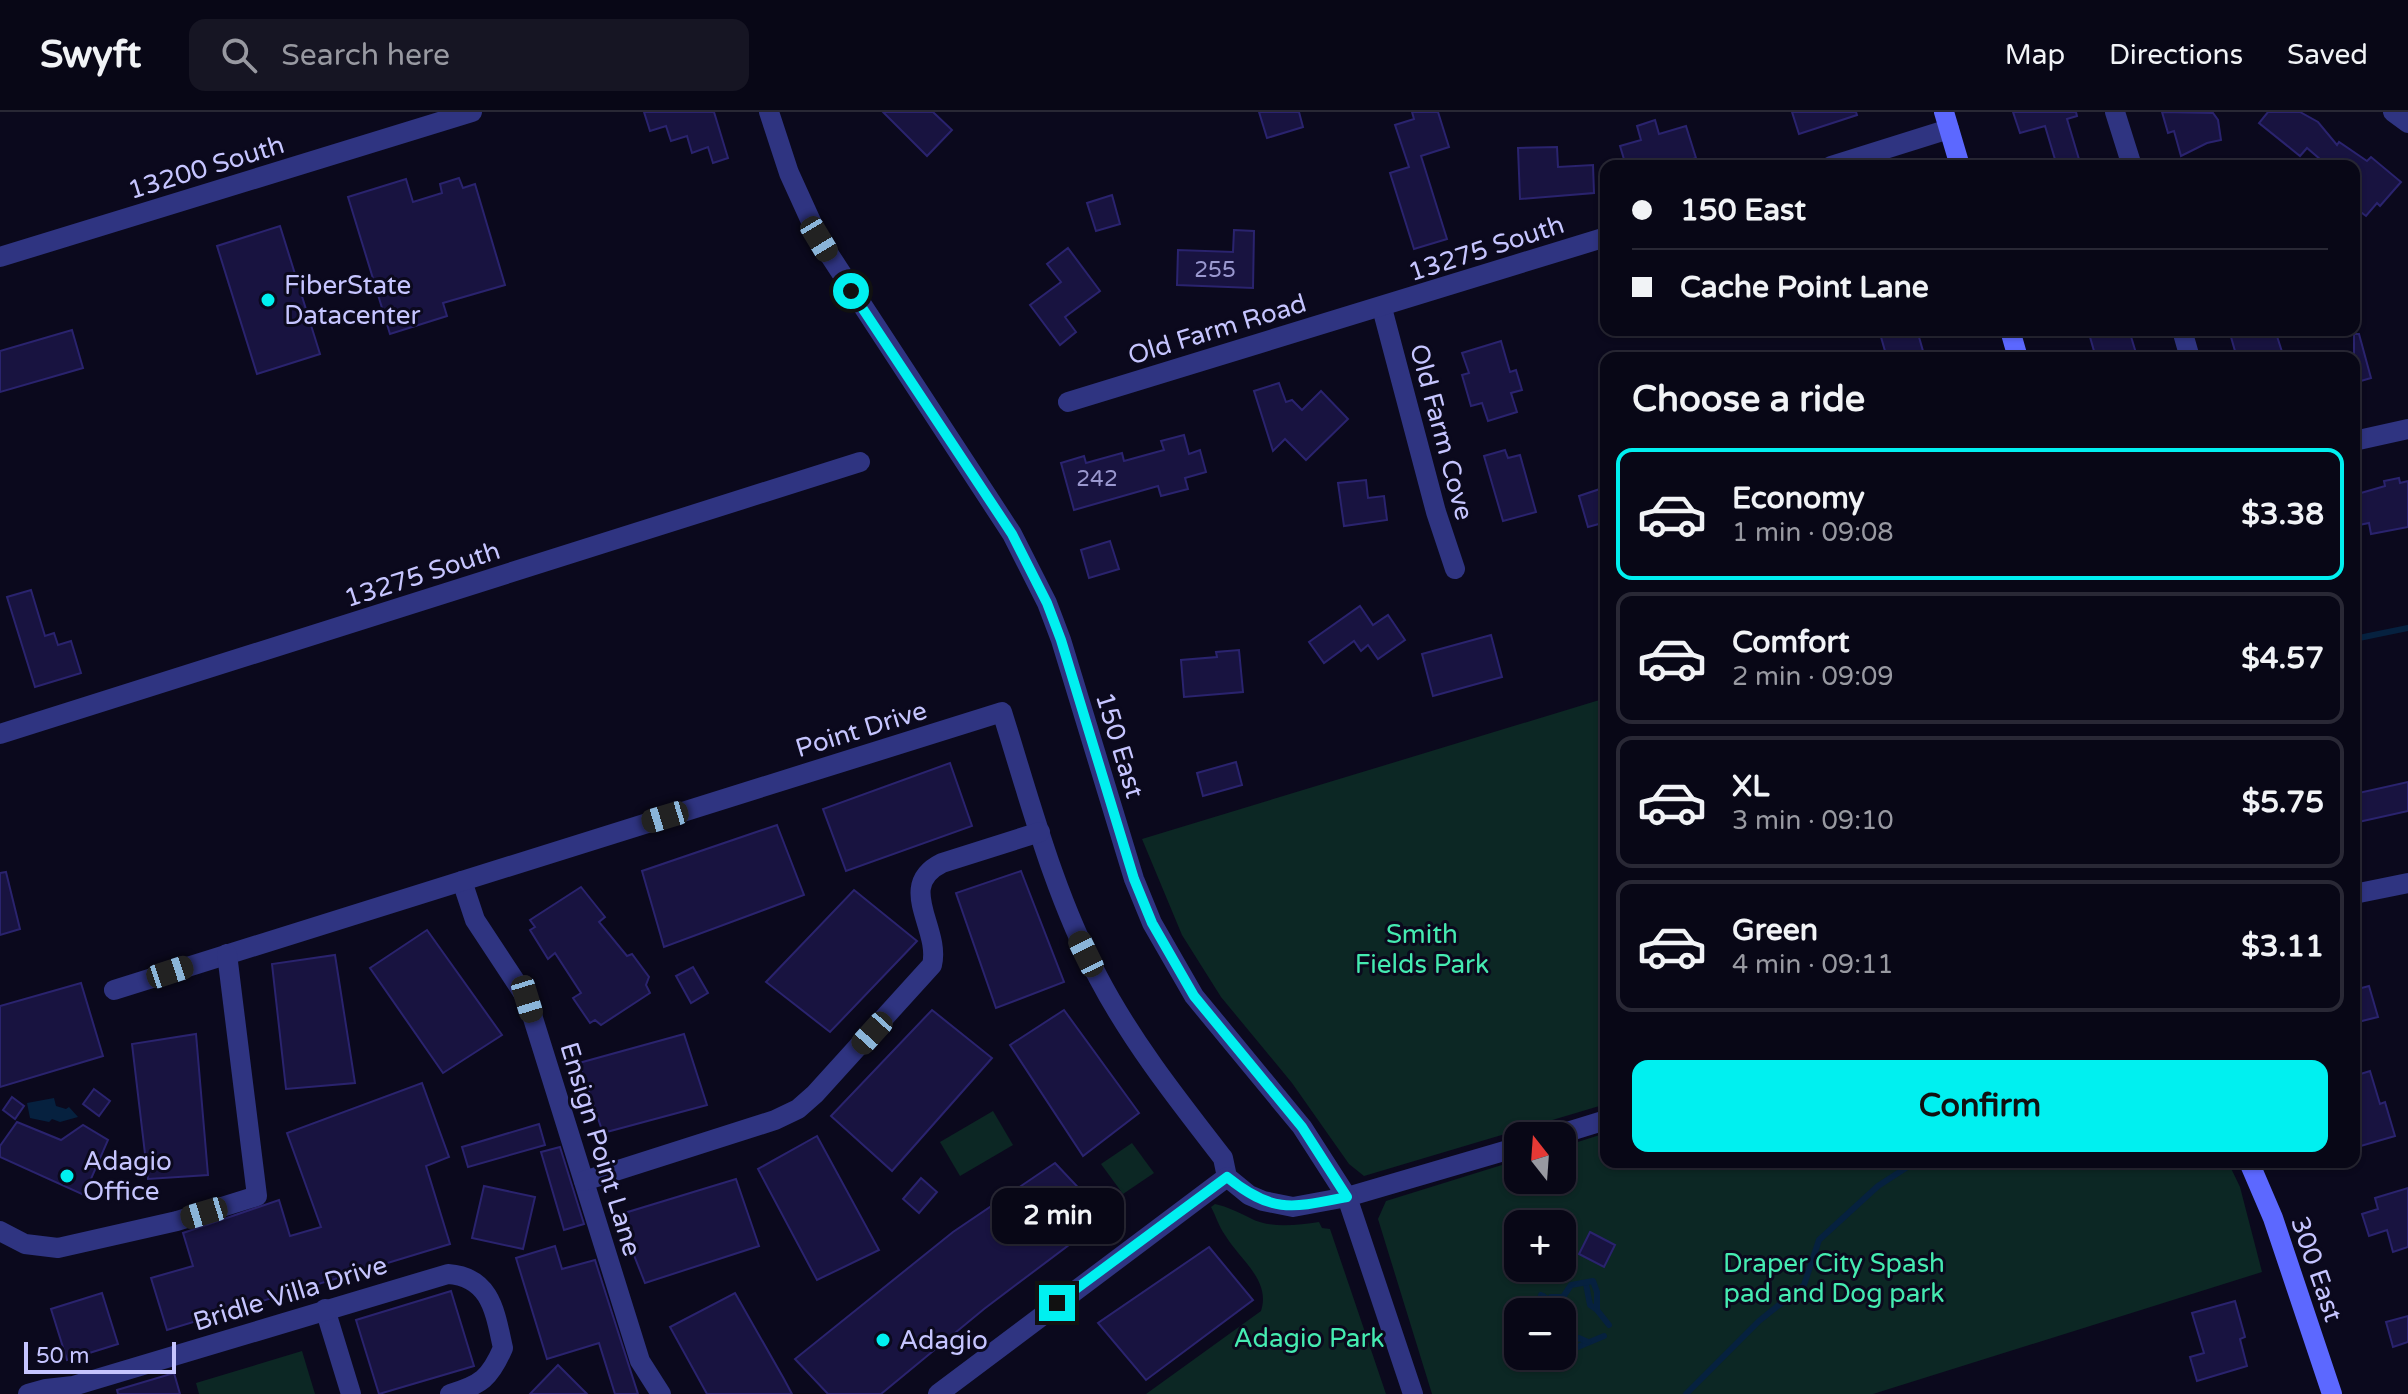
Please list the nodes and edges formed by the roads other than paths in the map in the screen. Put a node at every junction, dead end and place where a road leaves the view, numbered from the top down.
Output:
1 (472, 112) edge
2 (769, 112) edge
3 (2115, 112) edge
4 (2393, 112) edge
5 (1946, 120) edge
6 (2408, 123) edge
7 (1846, 160) edge
8 (1958, 160) edge
9 (2130, 160) edge
10 (1600, 239) edge
11 (0, 257) edge
12 (1382, 308) junction
13 (1068, 402) dead end
14 (2408, 429) edge
15 (2360, 440) edge
16 (860, 462) dead end
17 (1455, 569) dead end
18 (0, 734) edge
19 (1040, 832) junction
20 (462, 881) junction
21 (2408, 884) edge
22 (2360, 893) edge
23 (227, 954) junction
24 (114, 990) dead end
25 (1600, 1122) edge
26 (1576, 1129) edge
27 (1504, 1151) edge
28 (2252, 1168) edge
29 (1227, 1177) junction
30 (584, 1181) junction
31 (1347, 1197) junction
32 (0, 1231) edge
33 (325, 1309) junction
34 (100, 1386) edge
35 (28, 1394) edge
36 (351, 1394) edge
37 (450, 1394) edge
38 (661, 1394) edge
39 (938, 1394) edge
40 (1413, 1394) edge
41 (2332, 1394) edge

1 - 11 street, 13200 South
2 - 31 street, 150 East
3 - 9 street
4 - 6 street
5 - 7 street
5 - 8 main road
10 - 12 street, 13275 South
12 - 13 street, Old Farm Road
12 - 17 street, Old Farm Cove
14 - 15 street
16 - 18 street, 13275 South
19 - 20 street, Point Drive
19 - 29 street, Point Drive
19 - 30 street
20 - 23 street, Point Drive
20 - 30 street, Ensign Point Lane
21 - 22 street
23 - 24 street, Point Drive
23 - 32 street
25 - 26 street
27 - 31 street
28 - 41 main road, 300 East
29 - 31 street
29 - 39 street
30 - 38 street, Ensign Point Lane
31 - 40 street, 150 East
33 - 34 street, Bridle Villa Drive
33 - 36 street
33 - 37 street, Bridle Villa Drive
34 - 35 street, Bridle Villa Drive

